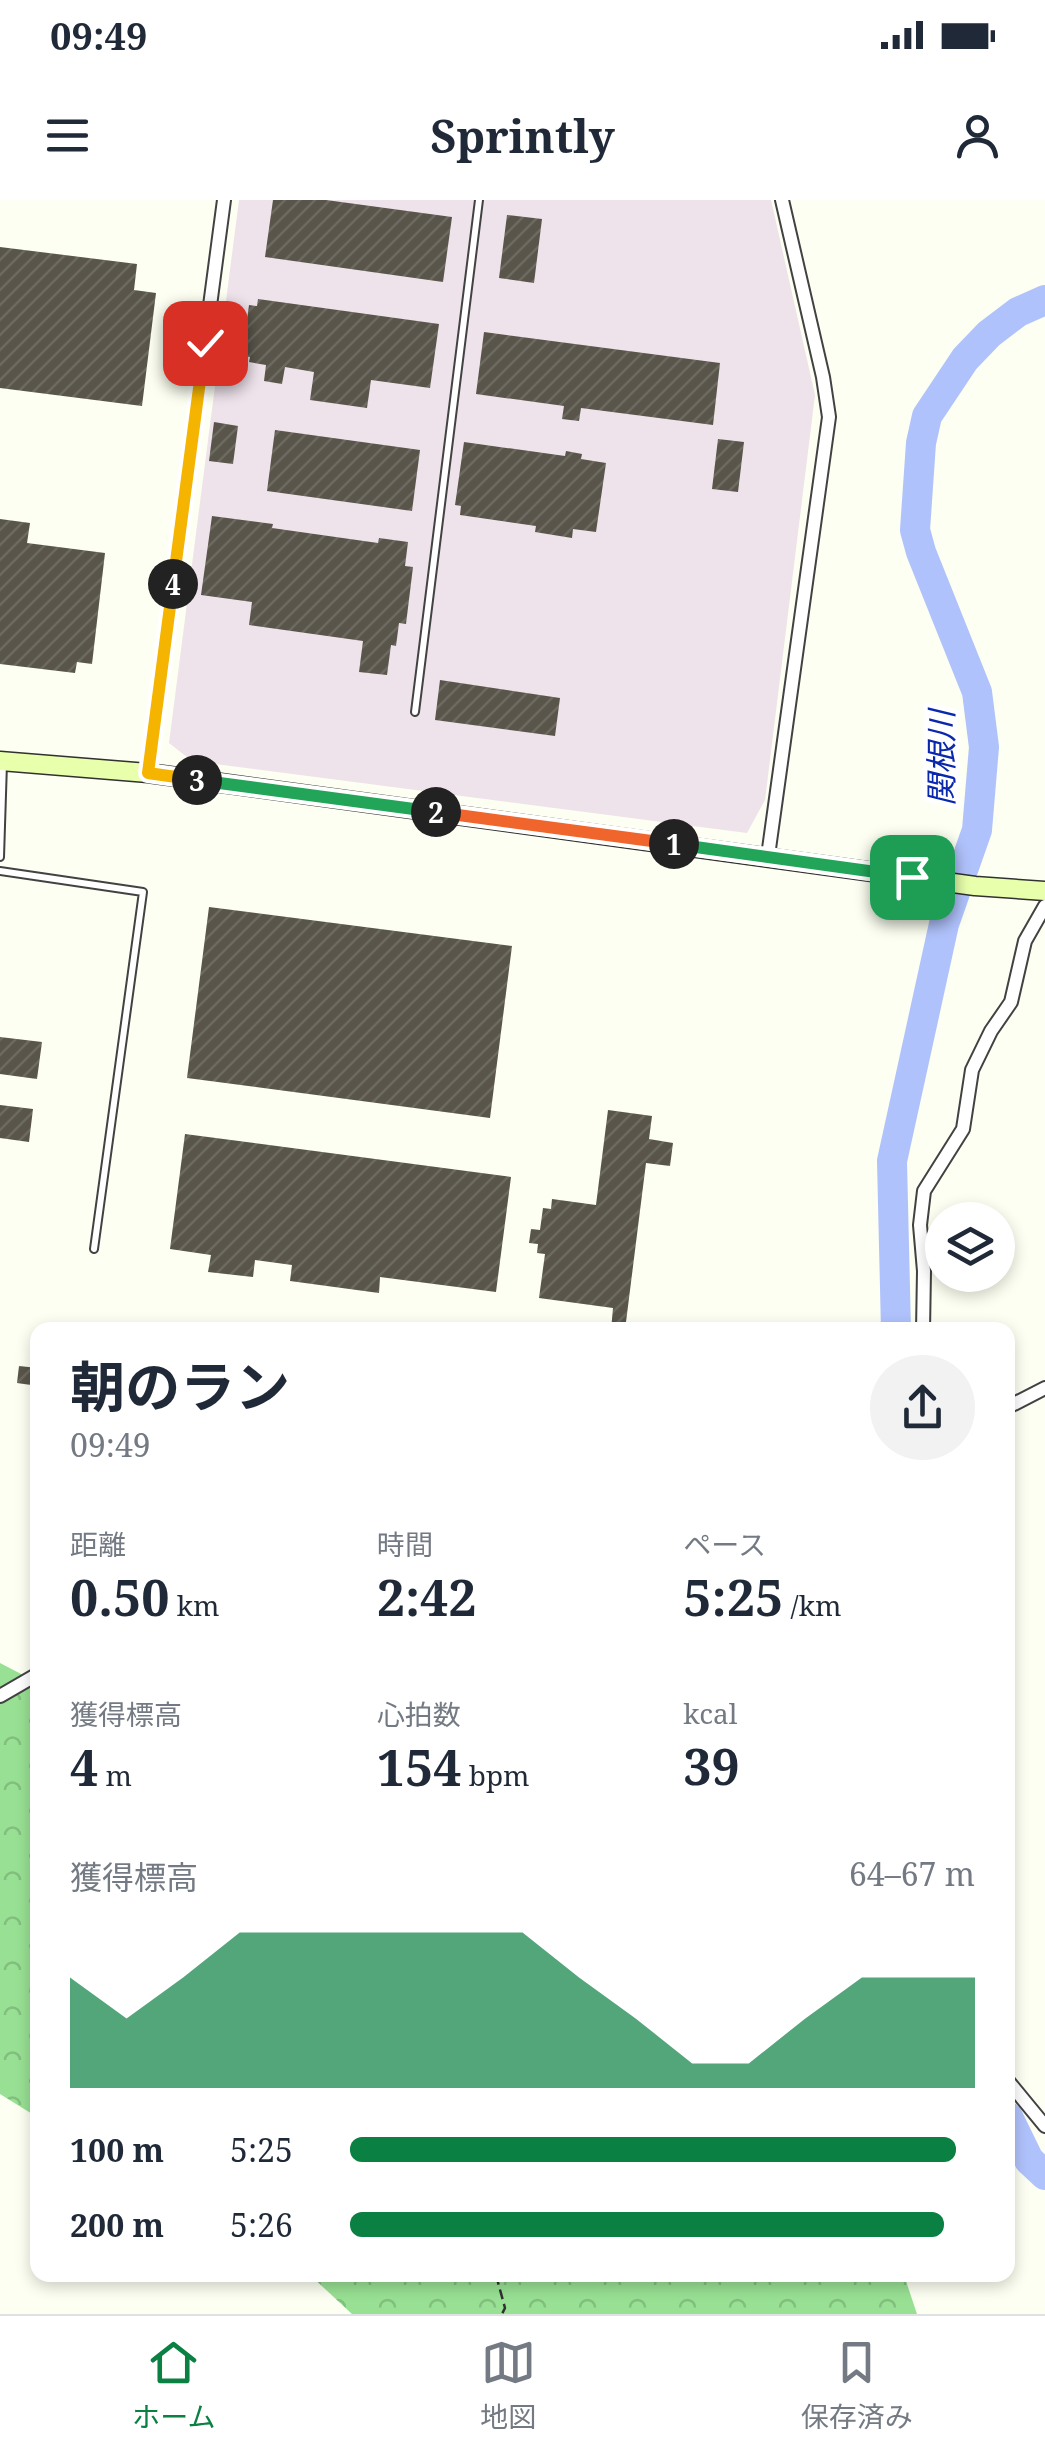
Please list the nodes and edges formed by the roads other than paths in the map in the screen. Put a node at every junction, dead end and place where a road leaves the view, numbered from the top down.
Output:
1 (224, 200) edge
2 (480, 200) edge
3 (782, 200) edge
4 (415, 712) dead end
5 (2, 761) edge
6 (148, 773) junction
7 (768, 856) junction
8 (0, 857) edge
9 (0, 870) edge
10 (1045, 891) edge
11 (1045, 906) edge
12 (94, 1249) dead end
13 (923, 1322) edge
14 (1045, 1388) edge
15 (1015, 1403) edge
16 (30, 1679) edge
17 (0, 1696) edge
18 (1015, 2090) edge
19 (1045, 2126) edge

1 - 6 street
2 - 4 lane
3 - 7 street
5 - 6 street
5 - 8 lane
6 - 7 street
7 - 10 street
9 - 12 lane
11 - 13 street
14 - 15 street
16 - 17 street
18 - 19 street

